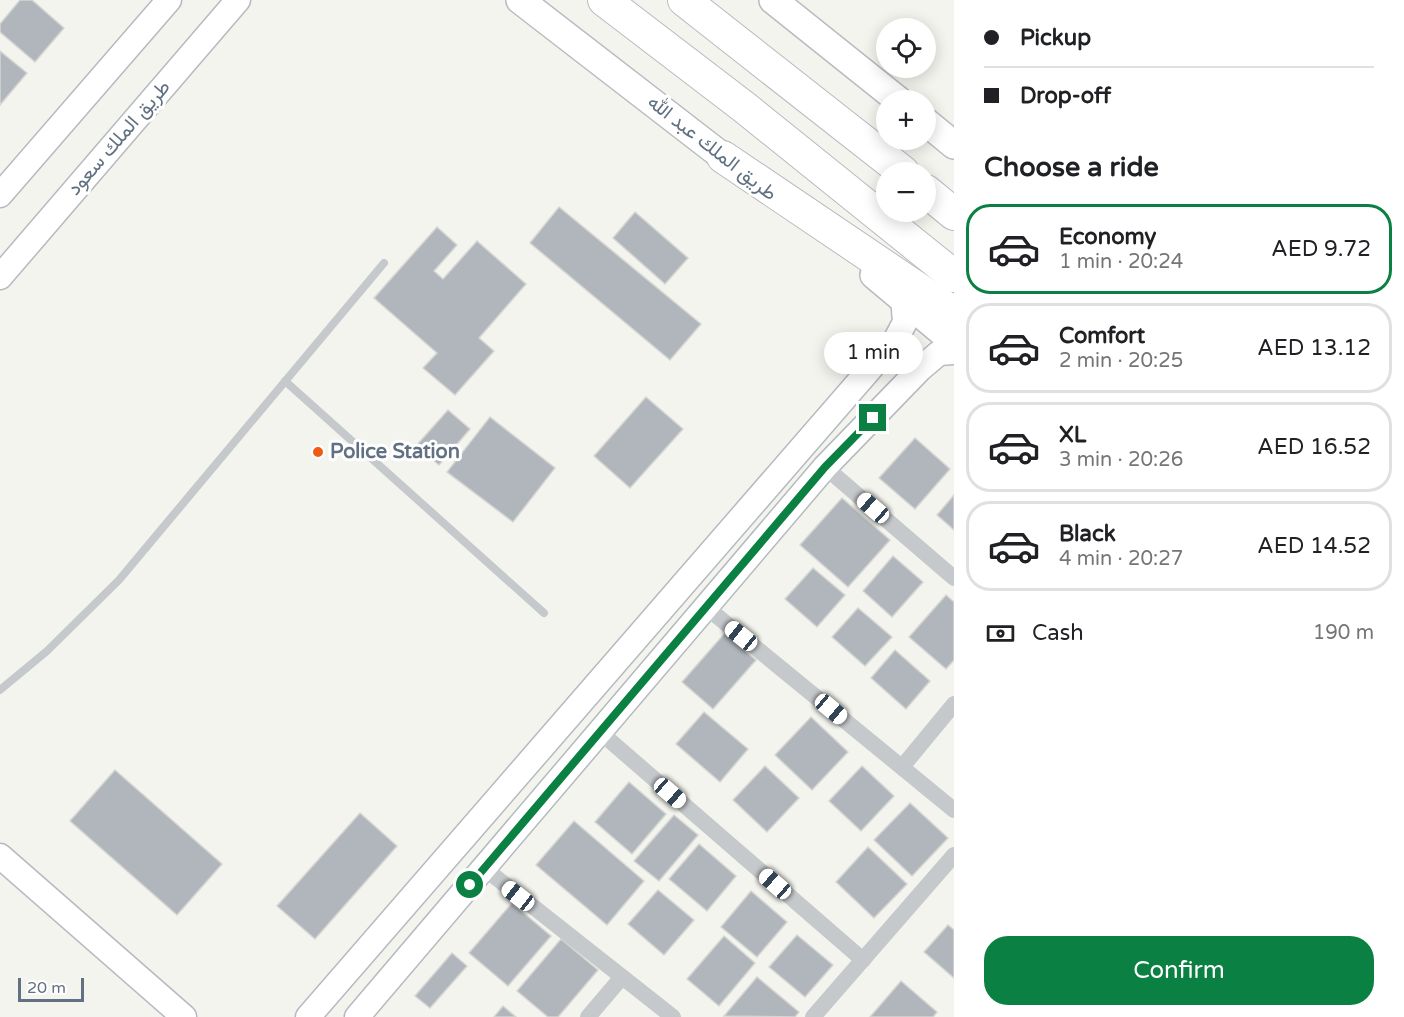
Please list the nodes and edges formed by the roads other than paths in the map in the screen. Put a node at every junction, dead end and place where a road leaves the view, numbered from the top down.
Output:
1 (169, 0) edge
2 (238, 0) edge
3 (520, 0) edge
4 (604, 0) edge
5 (684, 0) edge
6 (773, 0) edge
7 (886, 90) edge
8 (936, 130) edge
9 (954, 145) edge
10 (723, 157) junction
11 (890, 162) edge
12 (3, 185) edge
13 (936, 199) edge
14 (954, 214) edge
15 (384, 262) dead end
16 (954, 276) edge
17 (0, 277) edge
18 (903, 297) junction
19 (954, 314) edge
20 (954, 342) edge
21 (954, 352) edge
22 (285, 381) junction
23 (825, 467) junction
24 (954, 578) edge
25 (706, 607) junction
26 (544, 613) dead end
27 (0, 690) edge
28 (954, 704) edge
29 (600, 732) junction
30 (902, 767) junction
31 (954, 810) edge
32 (954, 855) edge
33 (0, 856) edge
34 (484, 868) junction
35 (862, 960) junction
36 (622, 977) junction
37 (184, 1017) edge
38 (308, 1017) edge
39 (357, 1017) edge
40 (588, 1017) edge
41 (673, 1017) edge
42 (813, 1017) edge

1 - 12 street
2 - 17 street, طريق الملك سعود
3 - 10 main road, طريق الملك عبد الله
4 - 16 highway
5 - 11 highway
6 - 7 main road
8 - 9 main road
10 - 18 main road, طريق الملك عبد الله
10 - 19 highway
13 - 14 highway
15 - 22 lane
18 - 20 main road, طريق الملك عبد الله
18 - 38 street
21 - 23 street
22 - 26 lane
22 - 27 lane
23 - 24 street
23 - 25 street
25 - 29 street
25 - 30 street
28 - 30 street
29 - 34 street
29 - 35 street
30 - 31 street
32 - 35 street
33 - 37 street
34 - 36 street
34 - 39 street
35 - 42 street
36 - 40 street
36 - 41 street

